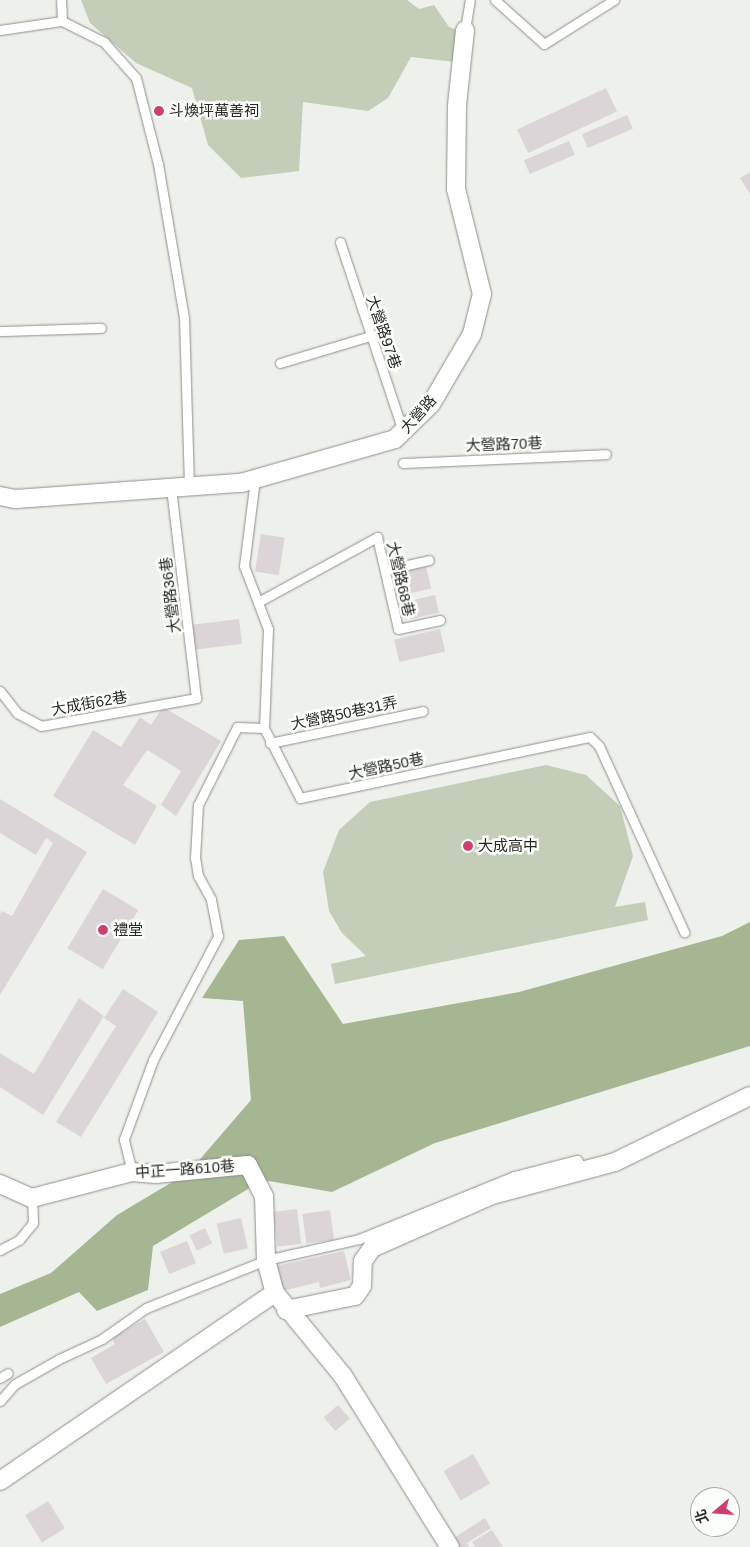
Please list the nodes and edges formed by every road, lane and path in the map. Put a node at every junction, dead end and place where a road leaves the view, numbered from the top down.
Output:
1 (61, 0) edge
2 (470, 0) edge
3 (495, 0) edge
4 (614, 0) edge
5 (62, 21) junction
6 (0, 30) edge
7 (465, 30) joint
8 (340, 242) dead end
9 (101, 328) dead end
10 (0, 331) edge
11 (370, 336) junction
12 (280, 364) dead end
13 (404, 431) junction
14 (606, 454) dead end
15 (403, 463) dead end
16 (255, 479) junction
17 (189, 487) junction
18 (171, 489) junction
19 (0, 496) edge
20 (429, 560) dead end
21 (385, 570) junction
22 (258, 602) junction
23 (440, 620) dead end
24 (0, 690) edge
25 (196, 698) joint
26 (423, 711) dead end
27 (264, 728) junction
28 (270, 743) junction
29 (684, 932) dead end
30 (750, 1096) edge
31 (584, 1170) junction
32 (132, 1172) junction
33 (0, 1184) edge
34 (32, 1198) junction
35 (0, 1250) edge
36 (266, 1260) junction
37 (275, 1293) junction
38 (286, 1310) junction
39 (0, 1401) edge
40 (0, 1481) edge
41 (450, 1547) edge

1 - 5 lane
2 - 7 lane
3 - 4 lane
5 - 6 lane
5 - 17 lane
7 - 13 street, 大營路
8 - 11 lane, 大營路97巷
9 - 10 lane
11 - 12 lane
11 - 13 lane, 大營路97巷
13 - 16 street, 大營路
14 - 15 lane, 大營路70巷
16 - 17 street, 大營路
16 - 22 lane, 大營路50巷
17 - 18 street, 大營路
18 - 19 street, 大營路
18 - 25 lane, 大營路36巷
20 - 21 lane
21 - 22 lane, 大營路68巷
21 - 23 lane, 大營路68巷
22 - 27 lane, 大營路50巷
24 - 25 lane, 大成街62巷
26 - 28 lane, 大營路50巷31弄
27 - 28 lane, 大營路50巷
27 - 32 lane
28 - 29 lane, 大營路50巷
30 - 31 street
31 - 36 lane
31 - 38 street
32 - 34 street, 中正一路610巷
32 - 36 street, 中正一路610巷
33 - 34 street
34 - 35 lane
36 - 37 street
36 - 39 lane
37 - 38 street
37 - 40 street
38 - 41 street

